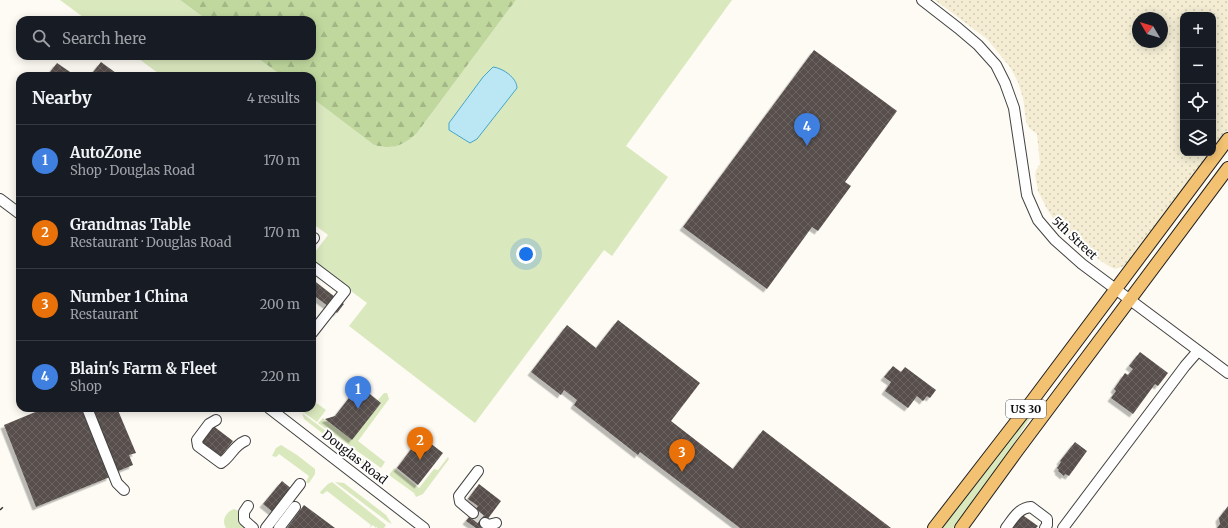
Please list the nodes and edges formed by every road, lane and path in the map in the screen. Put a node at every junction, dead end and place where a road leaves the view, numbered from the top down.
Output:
1 (922, 0) edge
2 (1228, 139) edge
3 (1228, 168) edge
4 (0, 199) edge
5 (16, 211) edge
6 (316, 269) edge
7 (1115, 289) junction
8 (1130, 300) junction
9 (316, 328) edge
10 (1198, 351) junction
11 (1228, 373) edge
12 (89, 412) edge
13 (274, 412) edge
14 (216, 420) dead end
15 (245, 441) dead end
16 (478, 471) dead end
17 (300, 484) dead end
18 (124, 490) dead end
19 (3, 506) dead end
20 (248, 506) dead end
21 (295, 507) dead end
22 (0, 510) edge
23 (473, 513) tunnel mouth
24 (411, 524) edge
25 (253, 528) edge
26 (266, 528) edge
27 (279, 528) edge
28 (424, 528) edge
29 (934, 528) edge
30 (961, 528) edge
31 (1006, 528) edge
32 (1045, 528) edge
33 (1063, 528) edge

1 - 7 street, 5th Street
2 - 7 main road, US 30
3 - 8 main road, US 30
4 - 5 street
6 - 9 street
7 - 8 street, 5th Street
7 - 29 main road, US 30
8 - 10 street, 5th Street
8 - 30 main road, US 30
10 - 11 street, 5th Street
10 - 33 street
12 - 18 street
13 - 24 street, Douglas Road
14 - 15 street
16 - 23 street
17 - 26 street
19 - 22 path
20 - 25 street
21 - 27 street
24 - 28 street, Douglas Road
31 - 32 street

